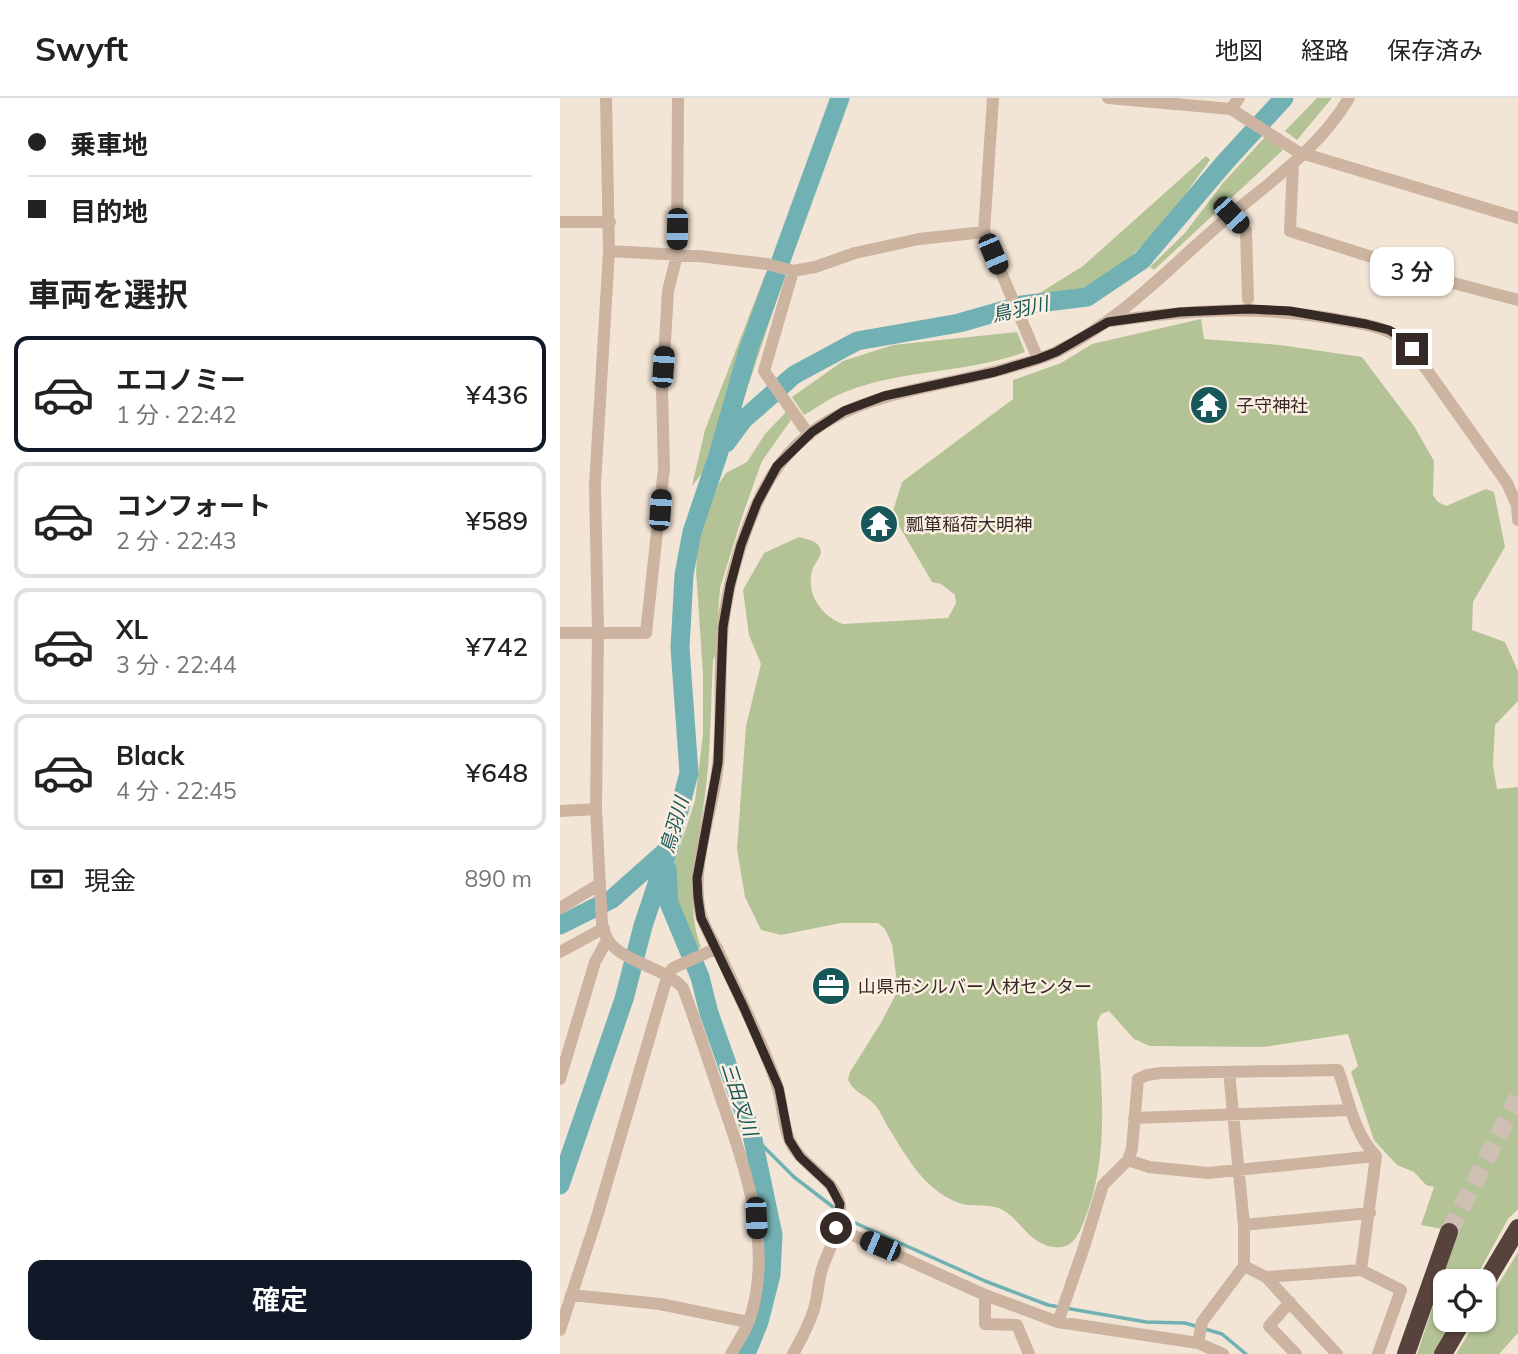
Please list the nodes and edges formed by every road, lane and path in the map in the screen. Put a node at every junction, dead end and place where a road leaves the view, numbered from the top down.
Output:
1 (606, 98) edge
2 (678, 98) edge
3 (993, 98) edge
4 (1108, 98) edge
5 (1239, 98) edge
6 (1349, 98) edge
7 (1124, 99) edge
8 (1236, 112) junction
9 (1298, 156) junction
10 (1231, 215) junction
11 (1518, 218) edge
12 (560, 222) edge
13 (610, 222) junction
14 (984, 232) junction
15 (610, 251) junction
16 (677, 255) junction
17 (793, 271) junction
18 (1248, 299) dead end
19 (1518, 300) edge
20 (1108, 322) junction
21 (1037, 357) junction
22 (809, 435) junction
23 (1518, 520) edge
24 (598, 632) junction
25 (560, 633) edge
26 (596, 809) junction
27 (560, 811) edge
28 (599, 888) junction
29 (560, 908) edge
30 (606, 934) junction
31 (714, 950) junction
32 (560, 952) edge
33 (666, 971) junction
34 (1229, 1072) junction
35 (560, 1079) edge
36 (1350, 1110) junction
37 (1234, 1115) junction
38 (1134, 1118) junction
39 (1376, 1156) junction
40 (1128, 1160) junction
41 (1239, 1169) junction
42 (1370, 1213) junction
43 (838, 1223) junction
44 (1244, 1225) junction
45 (1518, 1228) edge
46 (1449, 1232) tunnel mouth
47 (1244, 1266) junction
48 (1494, 1269) edge
49 (1361, 1270) junction
50 (1266, 1277) junction
51 (571, 1295) junction
52 (985, 1295) junction
53 (1290, 1302) junction
54 (748, 1322) junction
55 (1058, 1322) junction
56 (560, 1330) edge
57 (1456, 1332) edge
58 (1198, 1343) junction
59 (731, 1354) edge
60 (793, 1354) edge
61 (1029, 1354) edge
62 (1223, 1354) edge
63 (1296, 1354) edge
64 (1337, 1354) edge
65 (1378, 1354) edge
66 (1406, 1354) edge
67 (1443, 1354) edge

1 - 13 street
2 - 16 street
3 - 14 street
4 - 7 street
5 - 8 street
6 - 9 street
7 - 8 street
8 - 9 street
9 - 10 street
9 - 11 street
9 - 19 street
10 - 18 street
10 - 20 street
12 - 13 street
13 - 15 street
14 - 17 street
14 - 21 street
15 - 16 street
15 - 24 street
16 - 17 street
16 - 24 street
17 - 22 street
20 - 21 street
20 - 23 street
21 - 22 street
22 - 31 street
24 - 25 street
24 - 26 street
26 - 27 street
26 - 28 street
28 - 29 street
28 - 30 street
30 - 32 street
30 - 33 street
30 - 35 street
31 - 33 street
31 - 43 street
33 - 51 street
33 - 54 street
34 - 36 street
34 - 37 street
34 - 38 street
36 - 37 street
36 - 39 street
37 - 38 street
37 - 41 street
38 - 40 street
39 - 41 street
39 - 42 street
40 - 41 street
40 - 55 street
41 - 44 street
42 - 44 street
42 - 49 street
43 - 52 street
43 - 60 street
44 - 47 street
45 - 48 highway
46 - 66 highway
47 - 50 street
47 - 58 street
49 - 50 street
49 - 65 street
50 - 53 street
51 - 54 street
51 - 56 street
52 - 55 street
52 - 61 street
53 - 63 street
53 - 64 street
54 - 59 street
55 - 58 street
57 - 67 highway
58 - 62 street

